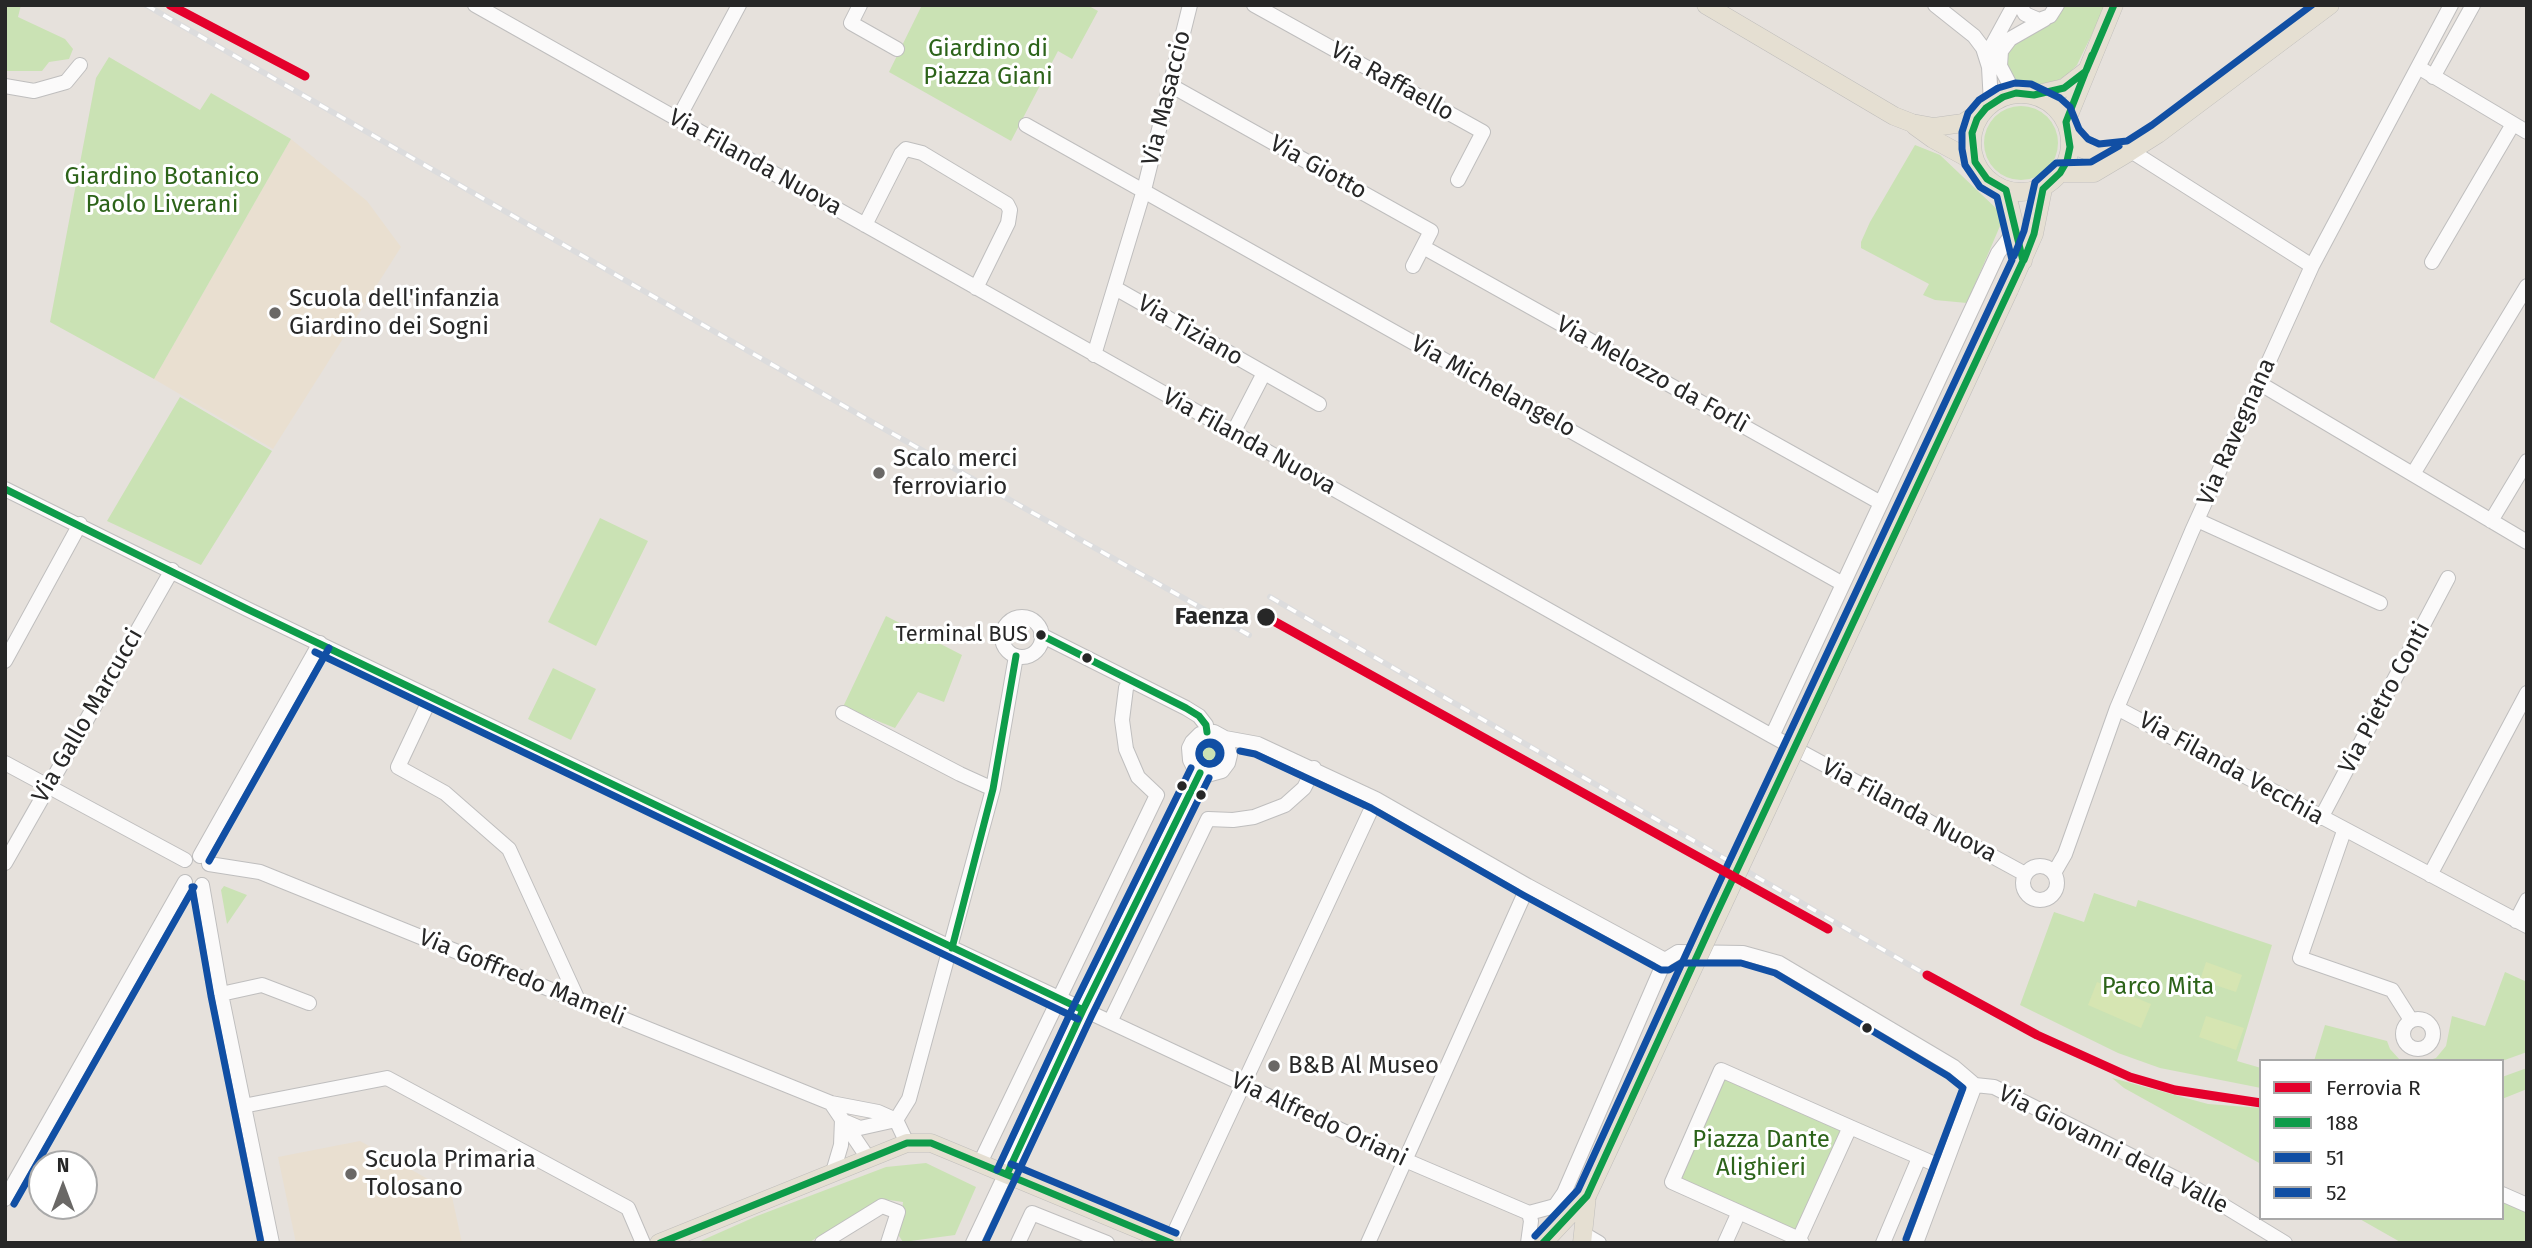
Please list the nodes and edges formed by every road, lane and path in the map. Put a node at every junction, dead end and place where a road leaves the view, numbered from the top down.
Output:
1 (475, 5) edge
2 (739, 5) edge
3 (860, 5) edge
4 (1190, 5) edge
5 (1254, 5) edge
6 (1706, 5) edge
7 (1935, 5) edge
8 (2014, 5) edge
9 (2020, 5) edge
10 (2057, 5) edge
11 (2114, 5) edge
12 (2330, 5) edge
13 (2451, 5) edge
14 (2473, 5) edge
15 (2045, 19) junction
16 (1999, 32) junction
17 (1974, 36) junction
18 (897, 49) dead end
19 (80, 65) dead end
20 (1989, 67) junction
21 (2418, 67) junction
22 (2086, 71) junction
23 (2433, 77) junction
24 (1170, 85) junction
25 (5, 86) edge
26 (2032, 94) junction
27 (1988, 105) junction
28 (678, 120) junction
29 (1912, 123) junction
30 (1026, 125) dead end
31 (2068, 128) junction
32 (2523, 128) edge
33 (2131, 151) junction
34 (1975, 162) junction
35 (2060, 173) junction
36 (1458, 180) dead end
37 (2043, 189) junction
38 (1144, 190) junction
39 (2006, 190) junction
40 (865, 225) junction
41 (2017, 228) junction
42 (1423, 247) junction
43 (2023, 261) junction
44 (2432, 262) dead end
45 (1413, 266) dead end
46 (2312, 266) junction
47 (2527, 286) edge
48 (976, 288) junction
49 (1115, 289) junction
50 (1094, 355) junction
51 (1264, 373) junction
52 (2259, 383) junction
53 (1319, 404) dead end
54 (1233, 433) junction
55 (2527, 461) edge
56 (2413, 474) junction
57 (5, 489) edge
58 (1881, 503) junction
59 (2197, 520) junction
60 (2491, 521) junction
61 (80, 524) junction
62 (2527, 542) edge
63 (172, 569) junction
64 (2448, 578) dead end
65 (1843, 584) junction
66 (2380, 603) dead end
67 (1041, 635) junction
68 (320, 643) junction
69 (1016, 656) junction
70 (5, 661) edge
71 (1130, 680) junction
72 (2527, 693) edge
73 (431, 697) junction
74 (2117, 708) junction
75 (843, 713) dead end
76 (1206, 732) junction
77 (1772, 736) junction
78 (1225, 738) junction
79 (5, 763) edge
80 (1314, 768) junction
81 (1200, 772) junction
82 (48, 786) junction
83 (993, 789) junction
84 (1376, 799) junction
85 (2321, 818) junction
86 (2344, 831) junction
87 (198, 860) junction
88 (5, 863) edge
89 (2054, 873) junction
90 (2025, 874) junction
91 (2430, 875) junction
92 (185, 882) junction
93 (202, 885) junction
94 (1528, 886) junction
95 (2527, 901) edge
96 (2521, 924) edge
97 (952, 948) junction
98 (1665, 960) junction
99 (221, 993) junction
100 (1058, 998) junction
101 (578, 1000) junction
102 (309, 1003) dead end
103 (1083, 1010) junction
104 (2411, 1020) dead end
105 (1110, 1022) junction
106 (1975, 1084) junction
107 (1243, 1085) junction
108 (831, 1103) junction
109 (243, 1107) junction
110 (842, 1119) junction
111 (895, 1120) junction
112 (1850, 1128) junction
113 (907, 1143) junction
114 (868, 1158) junction
115 (1919, 1158) junction
116 (1405, 1160) junction
117 (980, 1163) junction
118 (1944, 1168) junction
119 (833, 1172) junction
120 (1007, 1174) junction
121 (2504, 1195) edge
122 (1587, 1196) junction
123 (5, 1199) edge
124 (2527, 1205) edge
125 (1739, 1212) junction
126 (1530, 1213) junction
127 (1582, 1238) edge
128 (1801, 1241) edge
129 (1171, 1242) edge
130 (272, 1243) edge
131 (643, 1243) edge
132 (659, 1243) edge
133 (822, 1243) edge
134 (888, 1243) edge
135 (973, 1243) edge
136 (1018, 1243) edge
137 (1107, 1243) edge
138 (1368, 1243) edge
139 (1528, 1243) edge
140 (1543, 1243) edge
141 (1599, 1243) edge
142 (1726, 1243) edge
143 (1883, 1243) edge
144 (1916, 1243) edge
145 (2285, 1243) edge

1 - 28 street, Via Filanda Nuova
2 - 28 street
3 - 18 street
4 - 24 street, Via Masaccio
5 - 36 street, Via Raffaello
6 - 29 main road
7 - 17 street
8 - 16 street
9 - 15 street
10 - 15 street
11 - 22 main road
12 - 33 main road
13 - 21 street, Via Ravegnana
14 - 23 street
15 - 26 street
16 - 17 street
16 - 20 street
17 - 20 street
19 - 25 street
20 - 27 street
21 - 23 street
21 - 46 street, Via Ravegnana
22 - 26 main road
22 - 31 main road
23 - 32 street
24 - 38 street, Via Masaccio
24 - 42 street, Via Giotto
26 - 27 main road
26 - 31 main road
27 - 29 main road
27 - 34 main road
28 - 40 street, Via Filanda Nuova
29 - 34 main road
30 - 38 street, Via Masaccio
31 - 33 main road
31 - 35 main road
32 - 44 street
33 - 35 main road
33 - 46 street
34 - 39 main road
35 - 37 main road
37 - 39 main road
37 - 43 main road
38 - 49 street, Via Masaccio
38 - 65 street, Via Michelangelo
39 - 41 main road
40 - 48 street, Via Filanda Nuova
40 - 48 street
41 - 43 main road
41 - 58 street
42 - 45 street
42 - 58 street, Via Melozzo da Forlì
43 - 122 main road, bridge
46 - 52 street, Via Ravegnana
47 - 56 street
48 - 50 street, Via Filanda Nuova
49 - 50 street, Via Masaccio
49 - 51 street, Via Tiziano
50 - 54 street, Via Filanda Nuova
51 - 53 street, Via Tiziano
51 - 54 street, Via Tiziano
52 - 56 street
52 - 59 street, Via Ravegnana
54 - 77 street, Via Filanda Nuova
55 - 60 street
56 - 60 street
57 - 61 street, Via Alfredo Oriani
58 - 65 street
59 - 66 street
59 - 74 street, Via Ravegnana
60 - 62 street
61 - 63 street, Via Alfredo Oriani
61 - 70 street
63 - 68 street, Via Alfredo Oriani
63 - 82 street, Via Gallo Marcucci
64 - 85 street, Via Pietro Conti
65 - 77 street
67 - 69 street
67 - 69 street
67 - 71 street
68 - 73 street, Via Alfredo Oriani
68 - 87 street
69 - 83 street
71 - 76 street
71 - 100 street
72 - 91 street
73 - 97 street, Via Alfredo Oriani
73 - 101 street
74 - 85 street, Via Filanda Vecchia
74 - 89 street, Via Ravegnana
75 - 83 street
76 - 78 street
76 - 81 street
77 - 90 street, Via Filanda Nuova
78 - 80 street
78 - 81 street
79 - 82 street, Via Goffredo Mameli
80 - 84 street
80 - 105 street
81 - 103 street
82 - 87 street, Via Goffredo Mameli
82 - 88 street, Via Gallo Marcucci
83 - 97 street
84 - 94 street
84 - 107 street
85 - 86 street, Via Filanda Vecchia
86 - 91 street, Via Filanda Vecchia
86 - 104 street, Via Filanda Vecchia
87 - 92 street
87 - 93 street
87 - 101 street, Via Goffredo Mameli
89 - 90 street
89 - 90 street, Via Ravegnana
91 - 96 street, Via Filanda Vecchia
92 - 93 street
92 - 123 street
93 - 99 street
94 - 98 street
94 - 116 street
95 - 96 street, Via Filanda Vecchia
97 - 100 street, Via Alfredo Oriani
97 - 111 street
98 - 106 street
98 - 126 street
99 - 102 street
99 - 109 street
100 - 103 street, Via Alfredo Oriani
100 - 117 street
101 - 108 street, Via Goffredo Mameli
103 - 105 street, Via Alfredo Oriani
103 - 120 street
105 - 107 street, Via Alfredo Oriani
106 - 118 street
106 - 145 street, Via Giovanni della Valle
107 - 116 street, Via Alfredo Oriani
107 - 129 street
108 - 110 street
108 - 111 street, Via Goffredo Mameli
109 - 130 street
109 - 131 street
110 - 111 street
110 - 114 street
110 - 119 street
111 - 113 street
112 - 115 street
112 - 125 street
112 - 128 street
113 - 114 main road
113 - 117 main road
114 - 119 main road
115 - 118 street
115 - 143 street
116 - 126 street, Via Alfredo Oriani
116 - 138 street
117 - 120 main road
118 - 144 street
119 - 132 main road
120 - 129 main road
120 - 135 street
121 - 124 street
122 - 127 main road
122 - 140 main road
125 - 128 street
125 - 142 street
126 - 139 street
127 - 141 street
133 - 134 street
136 - 137 street

